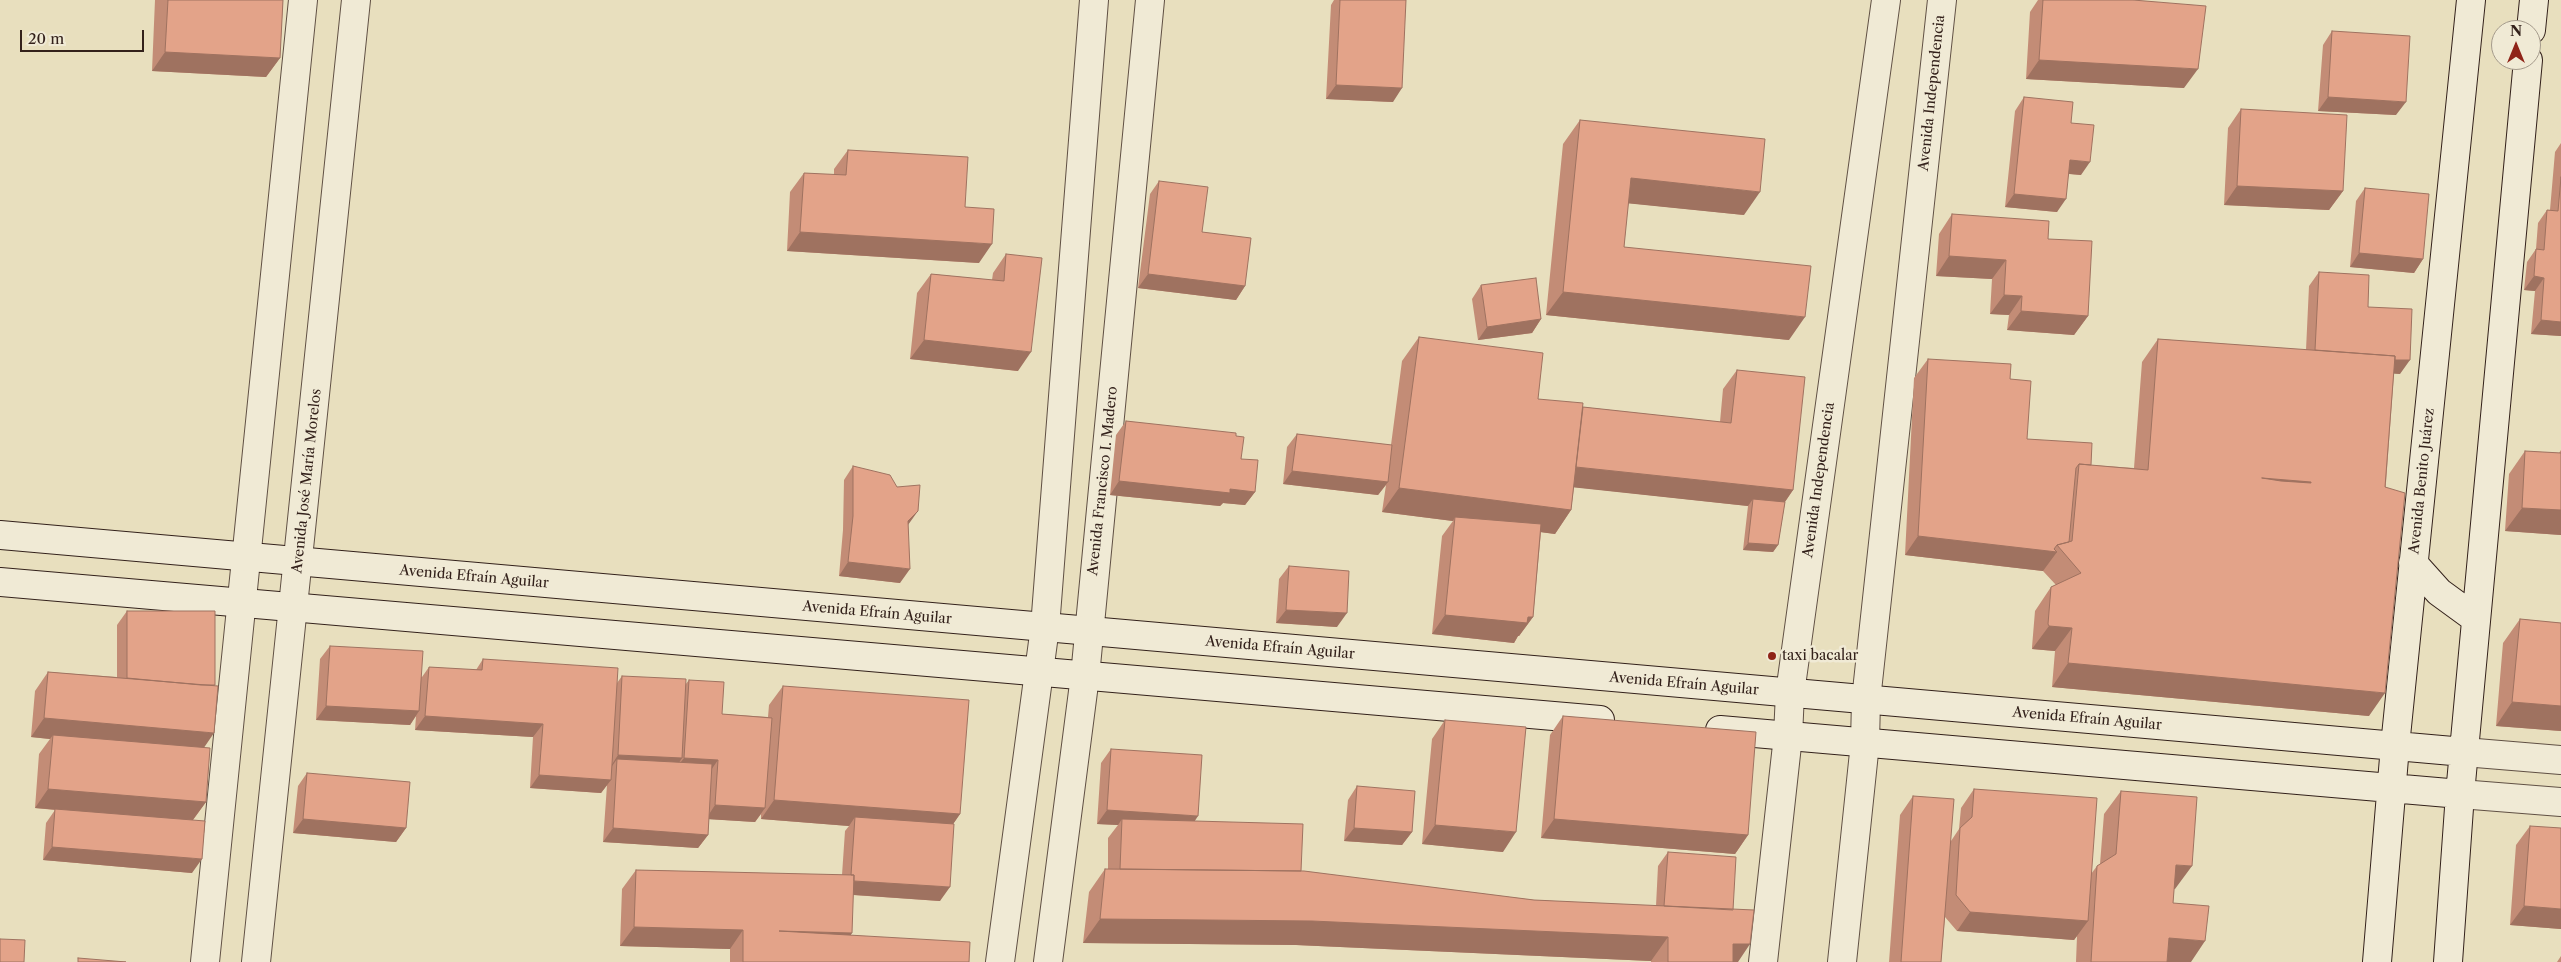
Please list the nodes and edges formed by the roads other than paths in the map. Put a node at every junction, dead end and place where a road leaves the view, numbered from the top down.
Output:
1 (303, 0) edge
2 (356, 0) edge
3 (1094, 0) edge
4 (1150, 0) edge
5 (1886, 0) edge
6 (1942, 0) edge
7 (2470, 0) edge
8 (2534, 0) edge
9 (2532, 20) edge
10 (2527, 70) edge
11 (0, 535) edge
12 (247, 557) junction
13 (298, 561) junction
14 (2413, 563) junction
15 (0, 582) edge
16 (243, 603) junction
17 (294, 607) junction
18 (2476, 619) junction
19 (1045, 627) junction
20 (1088, 632) junction
21 (1038, 671) junction
22 (1085, 676) junction
23 (1790, 693) junction
24 (1866, 700) junction
25 (1629, 722) edge
26 (1699, 728) edge
27 (1788, 736) junction
28 (1865, 743) junction
29 (2395, 746) junction
30 (2464, 752) junction
31 (2561, 760) edge
32 (2391, 788) junction
33 (2460, 794) junction
34 (2561, 802) edge
35 (205, 962) edge
36 (256, 962) edge
37 (1000, 962) edge
38 (1048, 962) edge
39 (1763, 962) edge
40 (1842, 962) edge
41 (2377, 962) edge
42 (2448, 962) edge

1 - 12 main road
2 - 13 main road, Avenida José María Morelos
3 - 19 main road
4 - 20 main road, Avenida Francisco I. Madero
5 - 23 main road, Avenida Independencia
6 - 24 main road, Avenida Independencia
7 - 14 main road, Avenida Benito Juárez
8 - 9 main road
10 - 18 main road
11 - 12 main road, Avenida Efraín Aguilar
12 - 13 main road, Avenida Efraín Aguilar
12 - 16 main road
13 - 17 main road, Avenida José María Morelos
13 - 19 main road, Avenida Efraín Aguilar
14 - 18 main road
14 - 29 main road, Avenida Benito Juárez
15 - 16 main road
16 - 17 main road
16 - 35 main road
17 - 21 main road
17 - 36 main road, Avenida José María Morelos
18 - 30 main road
19 - 20 main road, Avenida Efraín Aguilar
19 - 21 main road
20 - 22 main road, Avenida Francisco I. Madero
20 - 23 main road, Avenida Efraín Aguilar
21 - 22 main road
21 - 37 main road
22 - 25 main road
22 - 38 main road, Avenida Francisco I. Madero
23 - 24 main road, Avenida Efraín Aguilar
23 - 27 main road, Avenida Independencia
24 - 28 main road, Avenida Independencia
24 - 29 main road, Avenida Efraín Aguilar
26 - 27 main road
27 - 28 main road
27 - 39 main road, Avenida Independencia
28 - 32 main road
28 - 40 main road, Avenida Independencia
29 - 30 main road, Avenida Efraín Aguilar
29 - 32 main road, Avenida Benito Juárez
30 - 31 main road, Avenida Efraín Aguilar
30 - 33 main road
32 - 33 main road
32 - 41 main road, Avenida Benito Juárez
33 - 34 main road
33 - 42 main road

